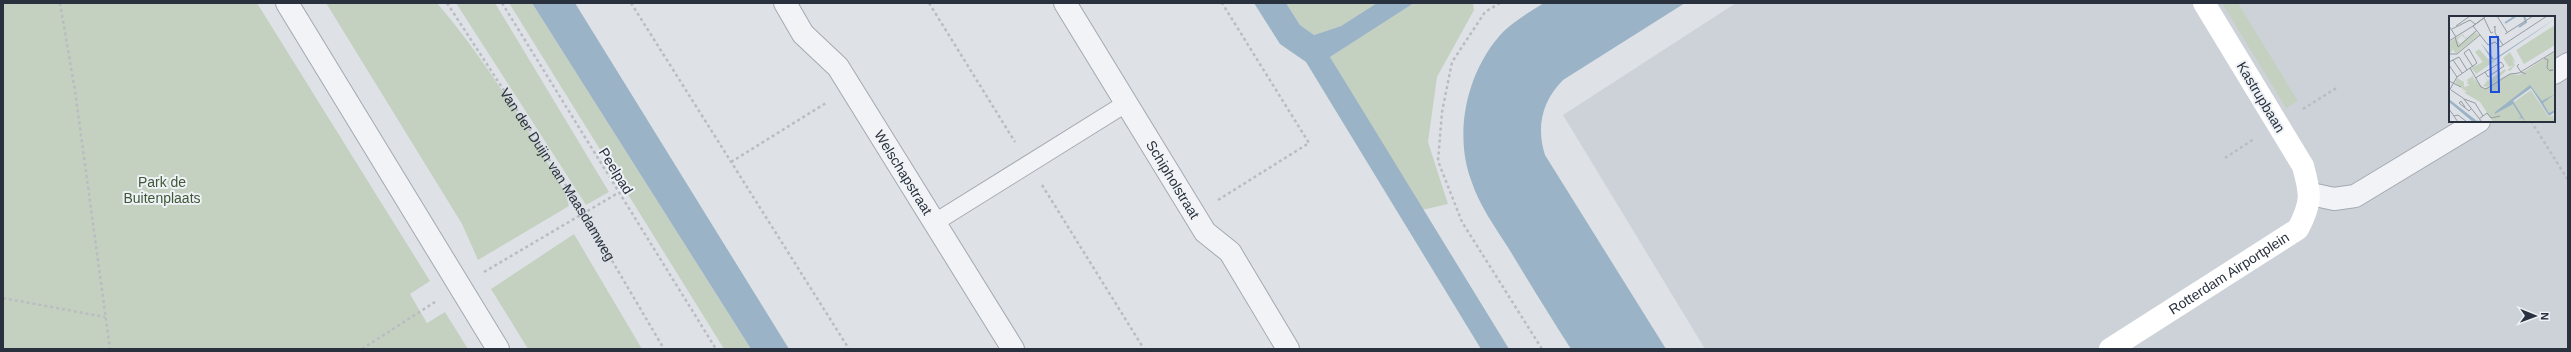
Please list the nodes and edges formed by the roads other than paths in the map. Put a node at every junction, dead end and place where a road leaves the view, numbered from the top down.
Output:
1 (287, 3) edge
2 (785, 3) edge
3 (1065, 3) edge
4 (2204, 3) edge
5 (2568, 64) edge
6 (2555, 72) edge
7 (1125, 104) junction
8 (2477, 122) edge
9 (2311, 194) junction
10 (934, 223) junction
11 (498, 349) edge
12 (1013, 349) edge
13 (1288, 349) edge
14 (2110, 349) edge

1 - 11 street
2 - 10 street, Welschapstraat
3 - 7 street, Schipholstraat
4 - 9 main road, Kastrupbaan
5 - 6 street
7 - 10 lane
7 - 13 street, Schipholstraat
8 - 9 street
9 - 14 main road, Rotterdam Airportplein
10 - 12 street, Welschapstraat

